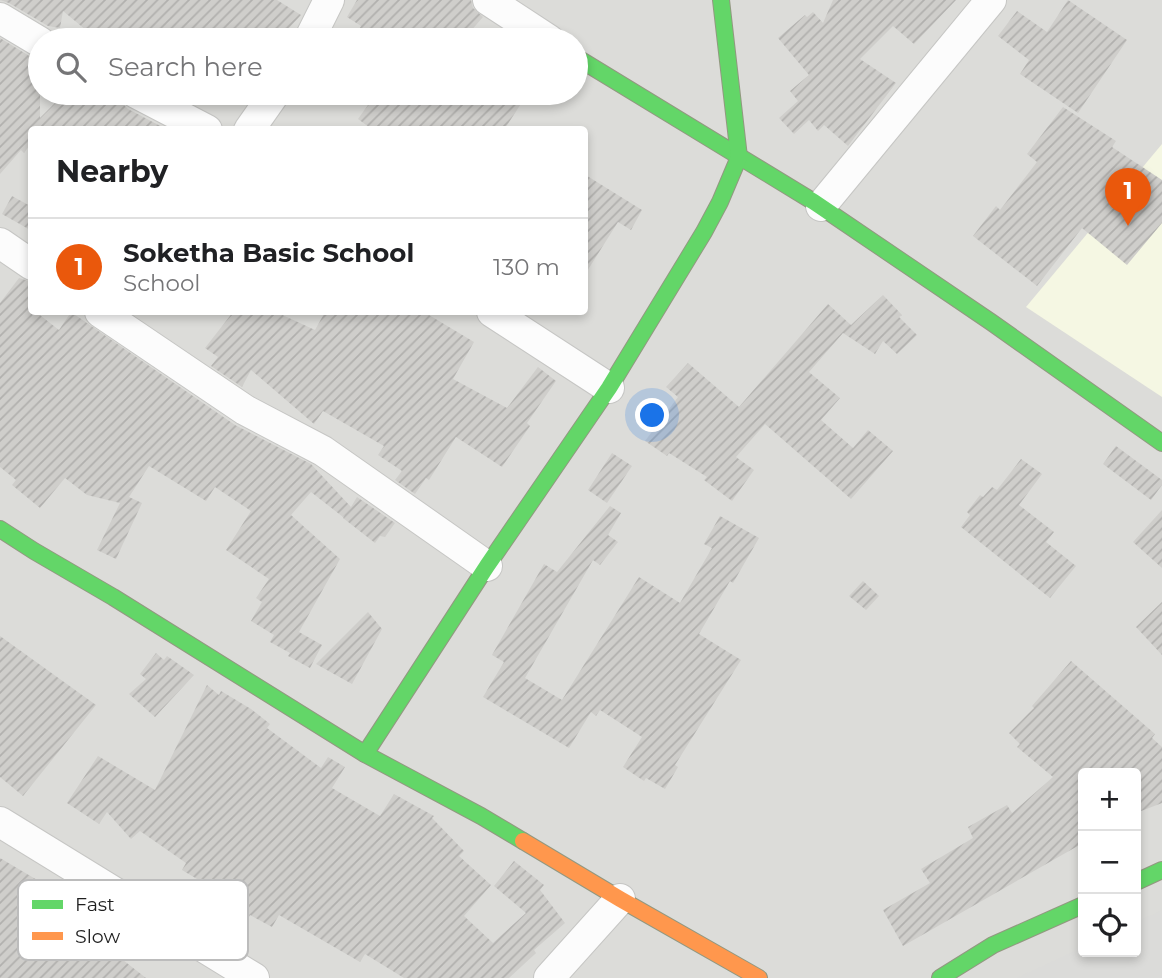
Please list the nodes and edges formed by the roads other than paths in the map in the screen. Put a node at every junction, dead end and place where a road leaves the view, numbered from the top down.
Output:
1 (329, 0) edge
2 (488, 0) edge
3 (721, 0) edge
4 (991, 0) edge
5 (0, 18) edge
6 (315, 28) edge
7 (531, 28) edge
8 (28, 35) edge
9 (588, 64) edge
10 (159, 105) edge
11 (267, 105) edge
12 (199, 126) edge
13 (252, 126) edge
14 (739, 157) junction
15 (821, 206) junction
16 (0, 243) edge
17 (28, 262) edge
18 (497, 315) edge
19 (116, 316) edge
20 (609, 388) junction
21 (1162, 443) edge
22 (0, 529) edge
23 (487, 566) junction
24 (365, 754) junction
25 (0, 822) edge
26 (1162, 870) edge
27 (94, 880) edge
28 (1141, 880) edge
29 (620, 900) junction
30 (1078, 907) edge
31 (225, 960) edge
32 (254, 978) edge
33 (549, 978) edge
34 (759, 978) edge
35 (940, 978) edge

1 - 6 street
2 - 7 street
3 - 14 street
4 - 15 street
5 - 8 street
9 - 14 street
10 - 12 street
11 - 13 street
14 - 15 street
14 - 20 street
15 - 21 street
16 - 17 street
18 - 20 street
19 - 23 street
20 - 23 street
22 - 24 street
23 - 24 street
24 - 29 street
25 - 27 street
26 - 28 street
29 - 33 street
29 - 34 street
30 - 35 street
31 - 32 street

